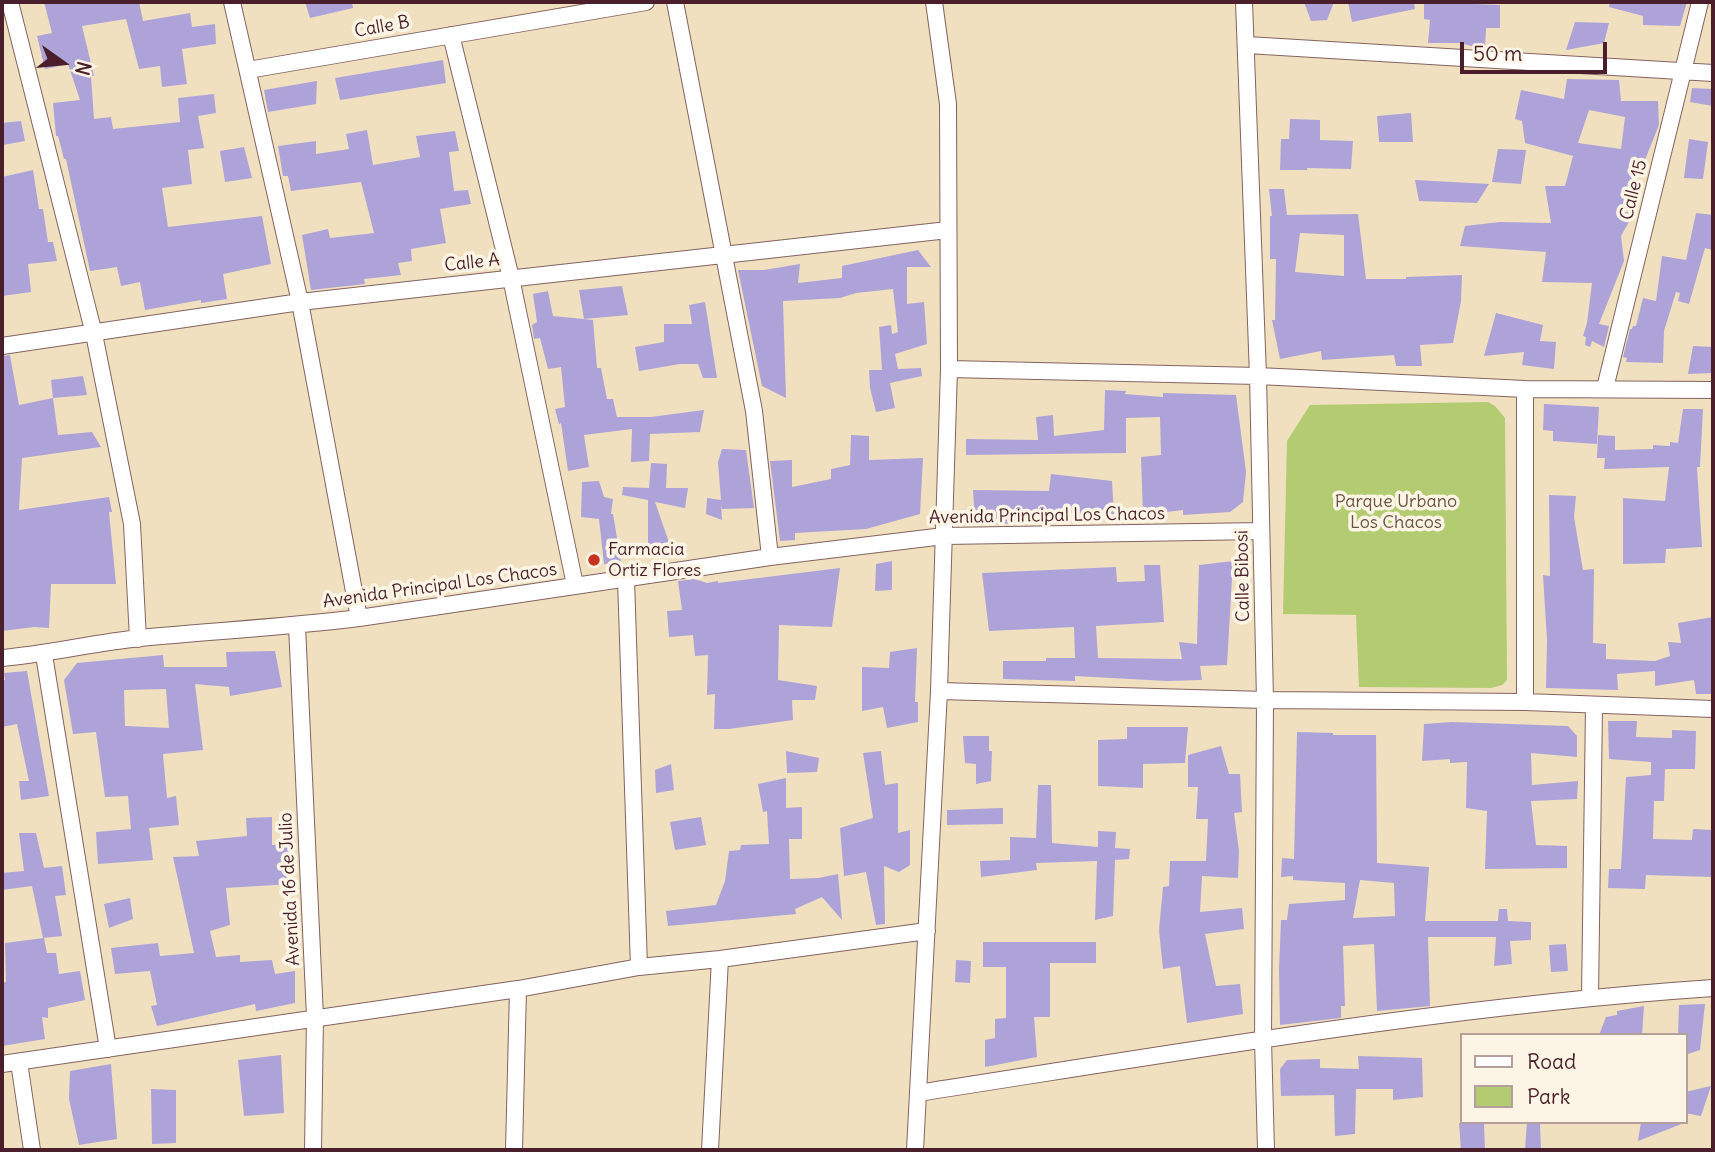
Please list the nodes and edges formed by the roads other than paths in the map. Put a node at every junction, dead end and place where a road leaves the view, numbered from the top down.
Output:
1 (10, 2) edge
2 (232, 2) edge
3 (646, 2) edge
4 (675, 2) edge
5 (934, 2) edge
6 (1244, 2) edge
7 (1700, 2) edge
8 (451, 35) junction
9 (19, 44) junction
10 (1247, 45) junction
11 (2, 46) edge
12 (248, 69) junction
13 (1683, 73) junction
14 (1713, 73) edge
15 (948, 230) junction
16 (723, 256) junction
17 (511, 278) junction
18 (300, 302) junction
19 (94, 334) junction
20 (2, 346) edge
21 (949, 369) junction
22 (1258, 376) junction
23 (1605, 388) junction
24 (1525, 389) junction
25 (1713, 390) edge
26 (1261, 531) junction
27 (944, 536) junction
28 (770, 558) junction
29 (626, 580) junction
30 (575, 585) junction
31 (359, 618) junction
32 (297, 626) junction
33 (138, 639) junction
34 (44, 654) junction
35 (2, 658) edge
36 (939, 691) junction
37 (1265, 700) junction
38 (1525, 702) junction
39 (1594, 706) junction
40 (1713, 709) edge
41 (928, 931) junction
42 (720, 960) junction
43 (639, 967) junction
44 (1713, 988) edge
45 (517, 989) junction
46 (1590, 997) junction
47 (315, 1017) junction
48 (1263, 1040) junction
49 (108, 1049) junction
50 (19, 1062) junction
51 (2, 1065) edge
52 (919, 1093) junction
53 (32, 1150) edge
54 (313, 1150) edge
55 (514, 1150) edge
56 (710, 1150) edge
57 (915, 1150) edge
58 (1266, 1150) edge

1 - 9 street
2 - 12 street
3 - 8 street, Calle B
4 - 16 street
5 - 15 street
6 - 10 street, Calle Bibosi
7 - 13 street, Calle 15
8 - 12 street, Calle B
8 - 17 street
9 - 11 street
9 - 19 street
10 - 13 street
10 - 22 street, Calle Bibosi
12 - 18 street
13 - 14 street
13 - 23 street, Calle 15
15 - 16 street, Calle A
15 - 21 street
16 - 17 street, Calle A
16 - 28 street
17 - 18 street, Calle A
17 - 30 street
18 - 19 street, Calle A
18 - 31 street
19 - 20 street, Calle A
19 - 33 street
21 - 22 street
21 - 27 street
22 - 24 street
22 - 26 street, Calle Bibosi
23 - 24 street
23 - 25 street
24 - 38 street
26 - 27 street, Avenida Principal Los Chacos
26 - 37 street, Calle Bibosi
27 - 28 street, Avenida Principal Los Chacos
27 - 36 street
28 - 29 street, Avenida Principal Los Chacos
29 - 30 street, Avenida Principal Los Chacos
29 - 43 street
30 - 31 street, Avenida Principal Los Chacos
31 - 32 street, Avenida Principal Los Chacos
32 - 33 street, Avenida Principal Los Chacos
32 - 47 street, Avenida 16 de Julio
33 - 34 street, Avenida Principal Los Chacos
34 - 35 street, Avenida Principal Los Chacos
34 - 49 street
36 - 37 street
36 - 41 street
37 - 38 street
37 - 48 street, Calle Bibosi
38 - 39 street
39 - 40 street
39 - 46 street
41 - 42 street
41 - 52 street
42 - 43 street
42 - 56 street
43 - 45 street
44 - 46 street
45 - 47 street
45 - 55 street
46 - 48 street
47 - 49 street
47 - 54 street, Avenida 16 de Julio
48 - 52 street
48 - 58 street, Calle Bibosi
49 - 50 street
50 - 51 street
50 - 53 street
52 - 57 street

